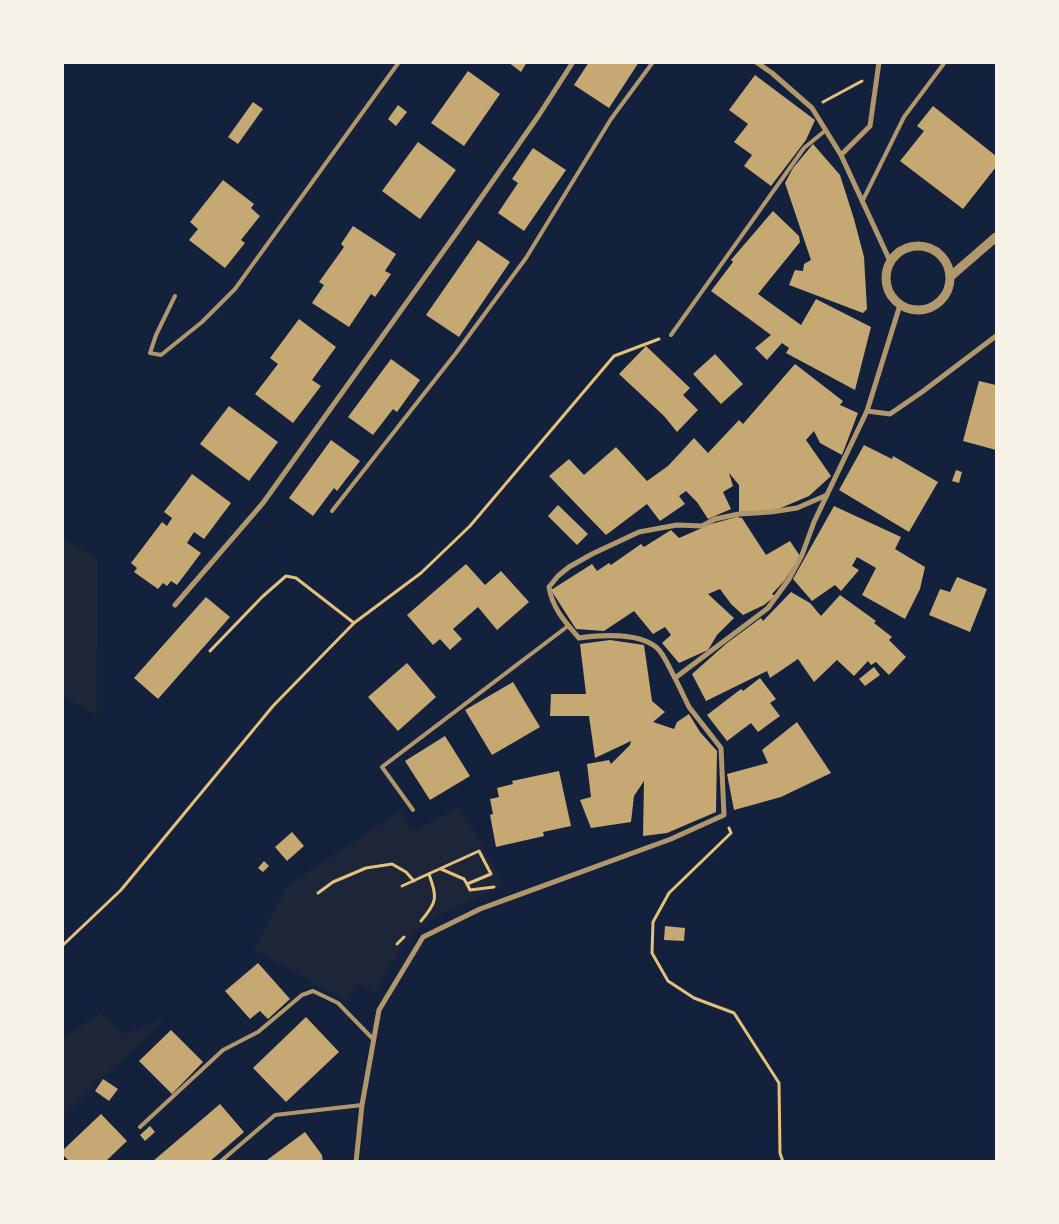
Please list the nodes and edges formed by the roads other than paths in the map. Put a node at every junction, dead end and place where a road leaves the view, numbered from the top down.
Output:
1 (399, 62) edge
2 (573, 62) edge
3 (653, 62) edge
4 (756, 62) edge
5 (879, 62) edge
6 (945, 62) edge
7 (826, 130) junction
8 (841, 155) junction
9 (862, 202) junction
10 (996, 237) edge
11 (890, 261) junction
12 (951, 276) junction
13 (175, 296) dead end
14 (900, 305) junction
15 (671, 335) road end
16 (996, 336) edge
17 (867, 411) junction
18 (828, 495) junction
19 (332, 511) dead end
20 (175, 605) dead end
21 (568, 626) junction
22 (675, 678) junction
23 (413, 810) dead end
24 (374, 1039) junction
25 (362, 1106) junction
26 (140, 1127) dead end
27 (220, 1162) edge
28 (356, 1162) edge

1 - 13 lane
2 - 20 street
3 - 19 lane
4 - 7 street
5 - 8 street
6 - 9 lane
7 - 8 street
7 - 15 lane
8 - 9 street
9 - 11 street
10 - 12 street
11 - 12 street
11 - 14 street
12 - 14 street
14 - 17 street
16 - 17 street
17 - 18 street
18 - 21 street
18 - 22 street
21 - 22 street
21 - 23 lane
22 - 24 street
24 - 25 street
24 - 26 lane
25 - 27 lane
25 - 28 street

